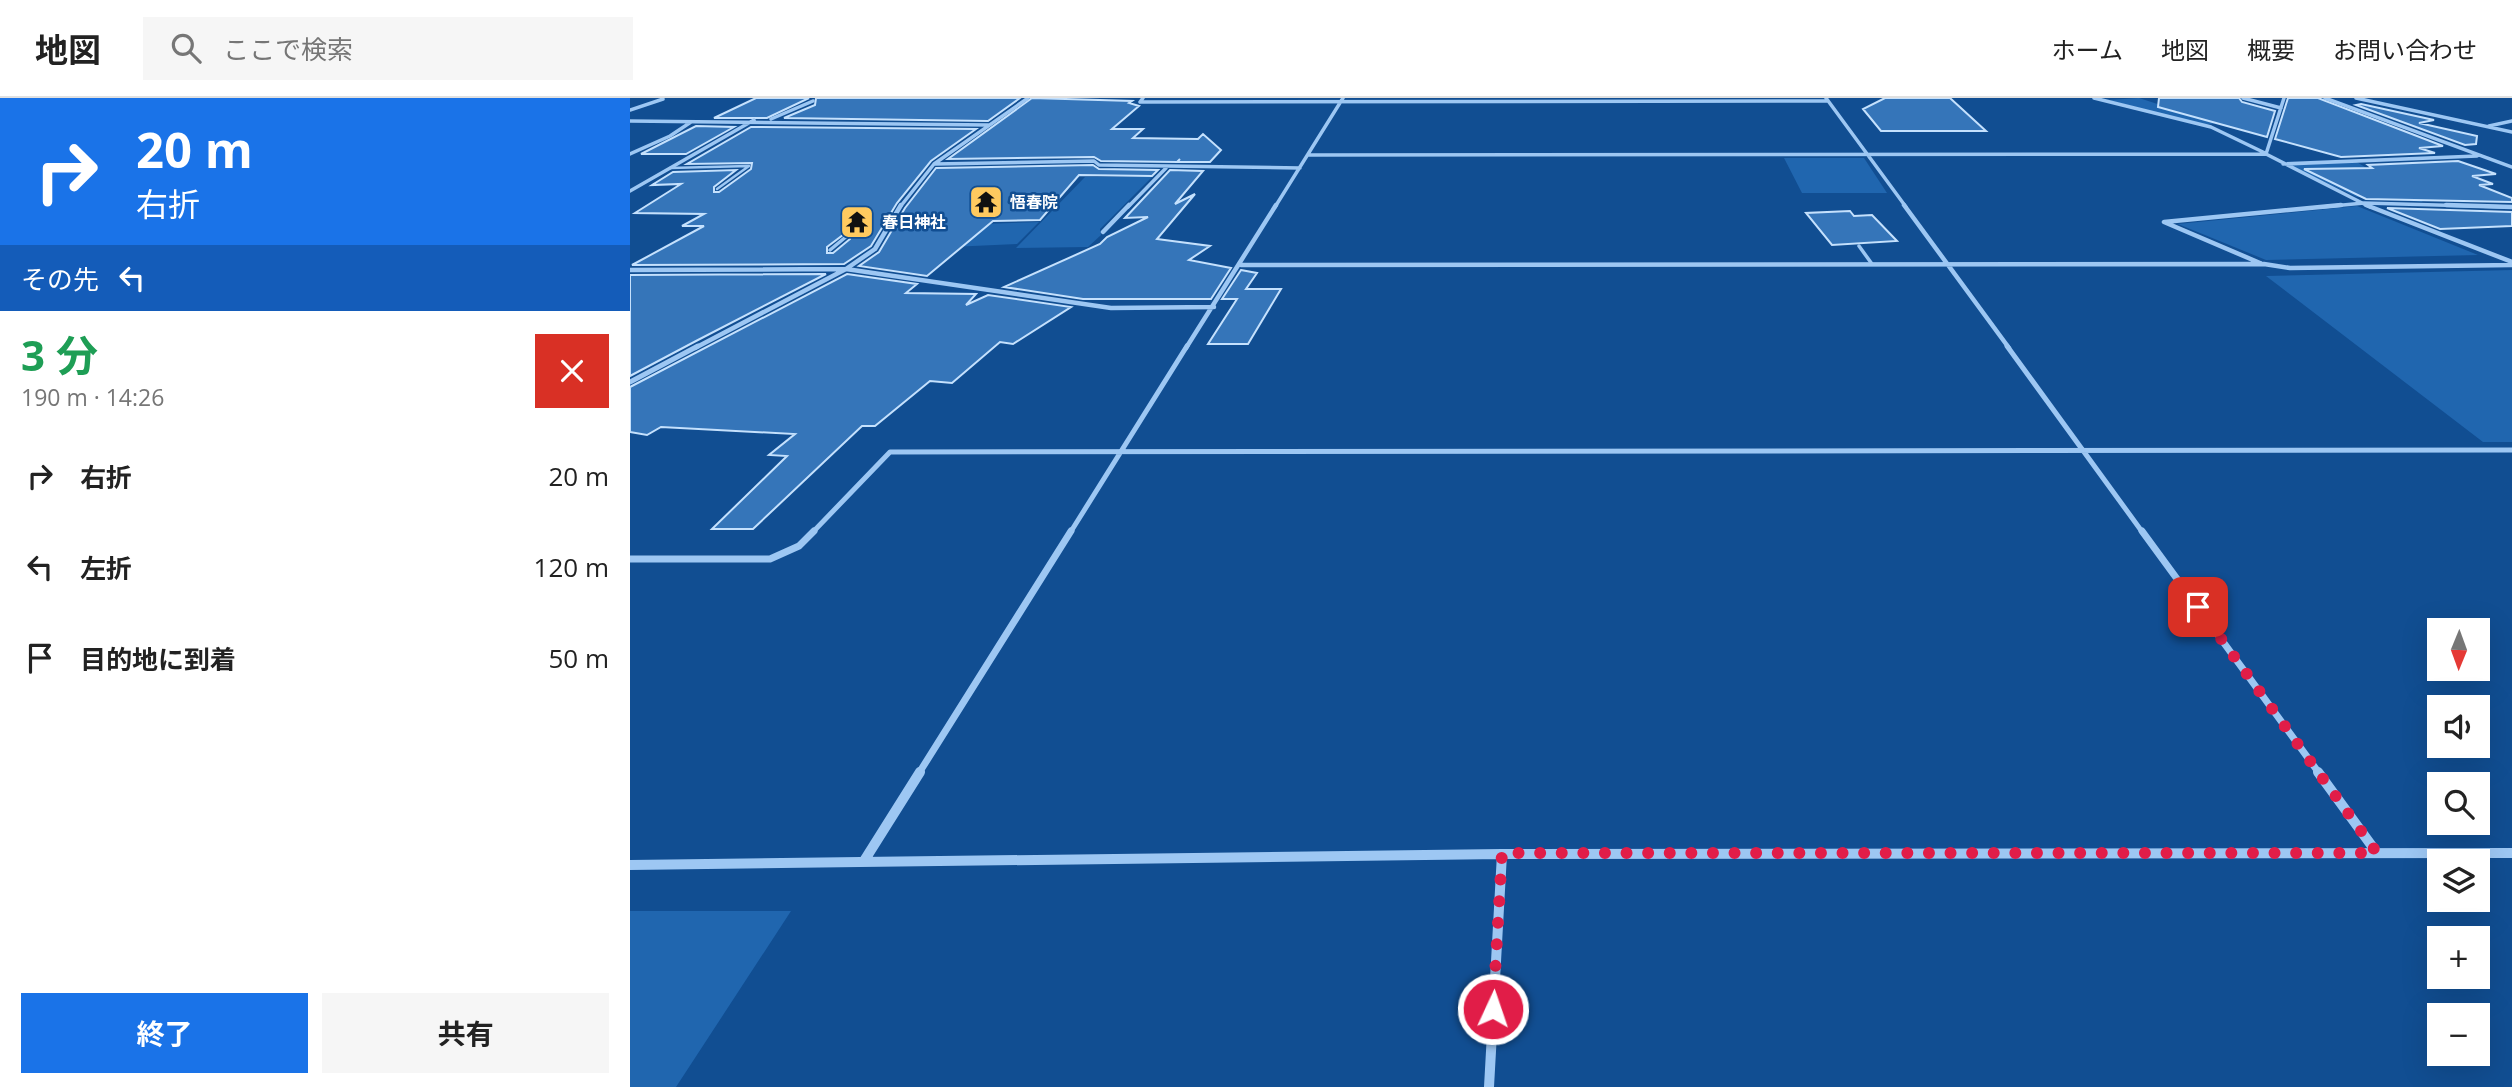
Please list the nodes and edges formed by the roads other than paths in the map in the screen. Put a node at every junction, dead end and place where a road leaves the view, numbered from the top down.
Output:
1 (1028, 98) edge
2 (1143, 98) edge
3 (2094, 98) edge
4 (2244, 98) edge
5 (2284, 98) edge
6 (2325, 98) edge
7 (2356, 98) edge
8 (663, 99) edge
9 (1342, 100) edge
10 (1617, 100) edge
11 (1827, 100) edge
12 (813, 101) dead end
13 (2281, 108) junction
14 (630, 110) edge
15 (755, 120) junction
16 (767, 120) junction
17 (630, 121) edge
18 (2512, 121) edge
19 (691, 122) junction
20 (989, 125) junction
21 (2485, 126) junction
22 (2512, 132) edge
23 (630, 154) edge
24 (2266, 154) junction
25 (1867, 155) junction
26 (1308, 156) junction
27 (2481, 156) junction
28 (934, 164) junction
29 (2283, 164) junction
30 (2512, 167) edge
31 (670, 168) junction
32 (1166, 168) junction
33 (1300, 168) junction
34 (717, 189) dead end
35 (630, 191) edge
36 (2364, 203) junction
37 (2512, 207) edge
38 (1103, 232) dead end
39 (847, 236) dead end
40 (1859, 246) dead end
41 (830, 250) dead end
42 (1872, 264) junction
43 (1947, 264) junction
44 (2264, 264) junction
45 (2512, 264) edge
46 (1241, 265) junction
47 (630, 270) edge
48 (846, 270) junction
49 (1214, 307) junction
50 (630, 382) edge
51 (2084, 450) junction
52 (2512, 450) edge
53 (1121, 453) junction
54 (630, 559) edge
55 (1502, 853) junction
56 (2377, 853) junction
57 (2512, 853) edge
58 (864, 861) junction
59 (630, 865) edge
60 (1489, 1087) edge

1 - 20 street
2 - 9 street
3 - 24 street
4 - 13 street
5 - 13 street
6 - 27 street
7 - 21 street
8 - 14 street
9 - 10 street
9 - 26 street
10 - 11 street
11 - 25 street
12 - 16 street
13 - 24 street
15 - 16 street
15 - 19 street
15 - 31 street
16 - 20 street
17 - 19 street
18 - 21 street
19 - 23 street
20 - 28 street
21 - 22 street
24 - 25 street
24 - 29 street
25 - 26 street
25 - 43 street
26 - 33 street
27 - 29 street
27 - 30 street
28 - 32 street
28 - 48 street
29 - 36 street
31 - 34 lane
31 - 35 street
32 - 33 street
32 - 38 street
33 - 46 street
36 - 37 street
36 - 44 street
36 - 45 street
39 - 41 lane
40 - 42 lane
42 - 43 street
42 - 46 street
43 - 44 street
43 - 51 street
44 - 45 street
46 - 49 street
47 - 48 street
48 - 49 street
48 - 50 street
49 - 53 street
51 - 52 street
51 - 53 street
51 - 56 street
53 - 54 street
53 - 58 street
55 - 56 street
55 - 58 street
55 - 60 street
56 - 57 street
58 - 59 street

